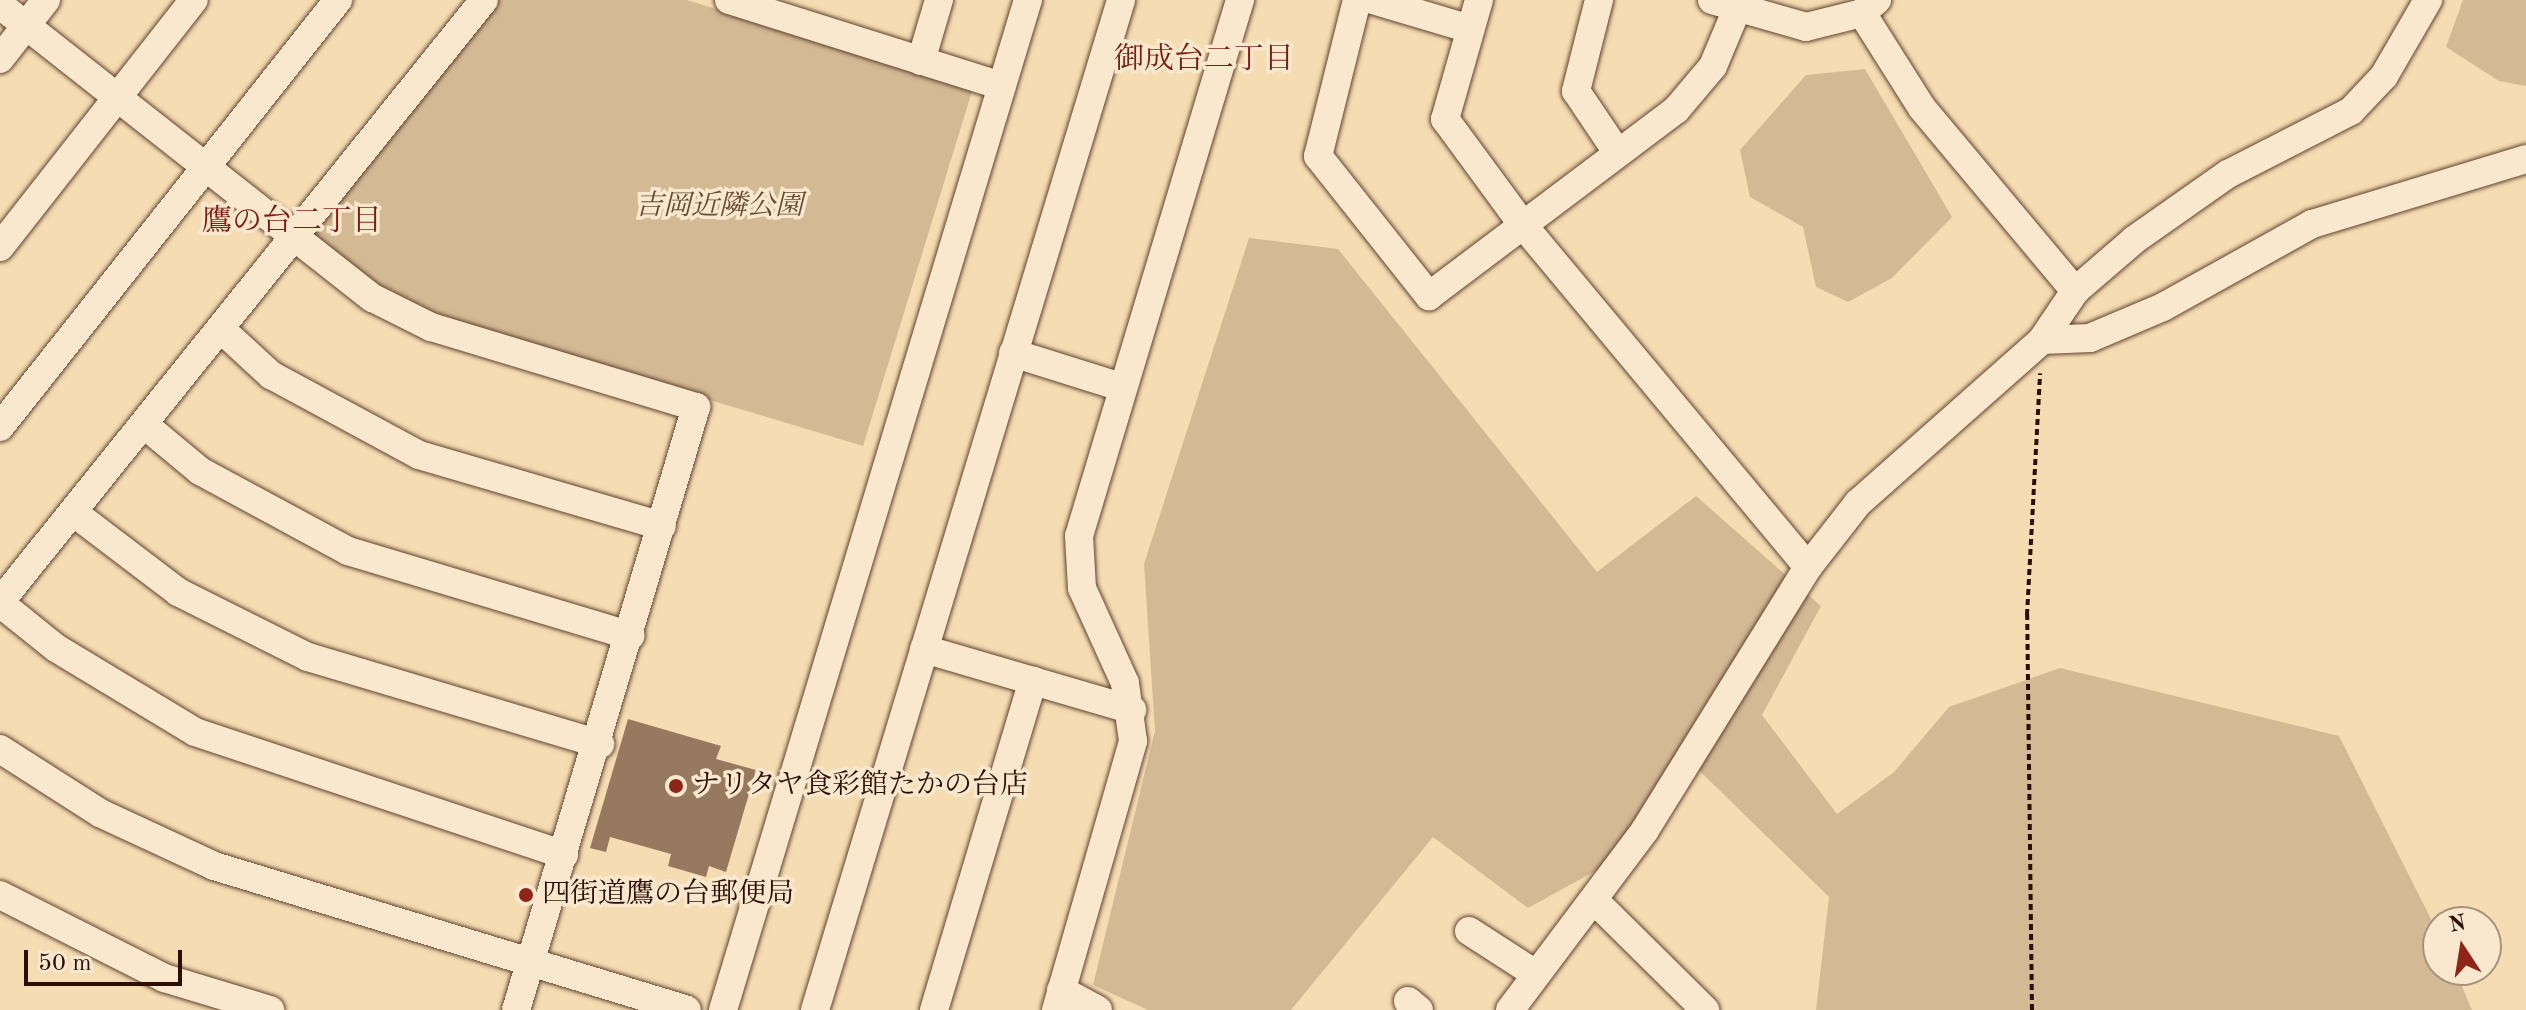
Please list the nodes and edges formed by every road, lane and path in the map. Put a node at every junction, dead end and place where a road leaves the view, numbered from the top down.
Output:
1 (46, 0) edge
2 (194, 0) edge
3 (338, 0) edge
4 (484, 0) edge
5 (729, 0) edge
6 (939, 0) edge
7 (1028, 0) edge
8 (1121, 0) edge
9 (1240, 0) edge
10 (1357, 0) edge
11 (1373, 0) edge
12 (1479, 0) edge
13 (1599, 0) edge
14 (2428, 0) edge
15 (0, 5) edge
16 (1724, 5) edge
17 (1870, 6) edge
18 (26, 25) junction
19 (1470, 29) junction
20 (0, 59) edge
21 (921, 61) junction
22 (1002, 86) junction
23 (117, 98) junction
24 (1617, 152) junction
25 (2526, 159) edge
26 (205, 168) junction
27 (1523, 225) junction
28 (295, 239) junction
29 (0, 247) edge
30 (2075, 291) junction
31 (222, 330) junction
32 (2042, 340) junction
33 (1013, 353) junction
34 (1121, 387) junction
35 (146, 426) junction
36 (0, 427) edge
37 (77, 515) junction
38 (662, 526) junction
39 (1808, 567) junction
40 (0, 602) edge
41 (631, 636) junction
42 (924, 649) junction
43 (1033, 681) junction
44 (1132, 710) junction
45 (600, 744) junction
46 (0, 749) edge
47 (564, 855) junction
48 (0, 895) edge
49 (1595, 901) junction
50 (1469, 931) dead end
51 (531, 962) junction
52 (1534, 973) junction
53 (1058, 1000) edge
54 (270, 1010) edge
55 (516, 1010) edge
56 (687, 1010) edge
57 (723, 1010) edge
58 (815, 1010) edge
59 (934, 1010) edge
60 (1098, 1010) edge
61 (1510, 1010) edge
62 (1705, 1010) edge
63 (2032, 1010) edge

1 - 18 street
2 - 23 street
3 - 26 street
4 - 28 street
5 - 21 street
6 - 21 street
7 - 22 street
8 - 33 street
9 - 34 street
10 - 27 street
11 - 19 street
12 - 19 street
13 - 24 street
14 - 30 street
15 - 18 street
16 - 17 street
16 - 24 street
17 - 30 street
18 - 20 street
18 - 23 street
19 - 27 street
21 - 22 street
22 - 57 street
23 - 26 street
23 - 29 street
24 - 27 street
25 - 32 street
26 - 28 street
26 - 36 street
27 - 39 street
28 - 31 street
28 - 38 street
30 - 32 street
31 - 35 street
31 - 38 street
32 - 39 street
32 - 63 path
33 - 34 street
33 - 42 street
34 - 44 street
35 - 37 street
35 - 41 street
37 - 40 street
37 - 45 street
38 - 41 street
39 - 49 street
40 - 47 street
41 - 45 street
42 - 43 street
42 - 58 street
43 - 44 street
43 - 59 street
44 - 53 street
45 - 47 street
46 - 51 street
47 - 51 street
48 - 54 street
49 - 52 street
49 - 62 street
50 - 52 street
51 - 55 street
51 - 56 street
52 - 61 street
53 - 60 street

